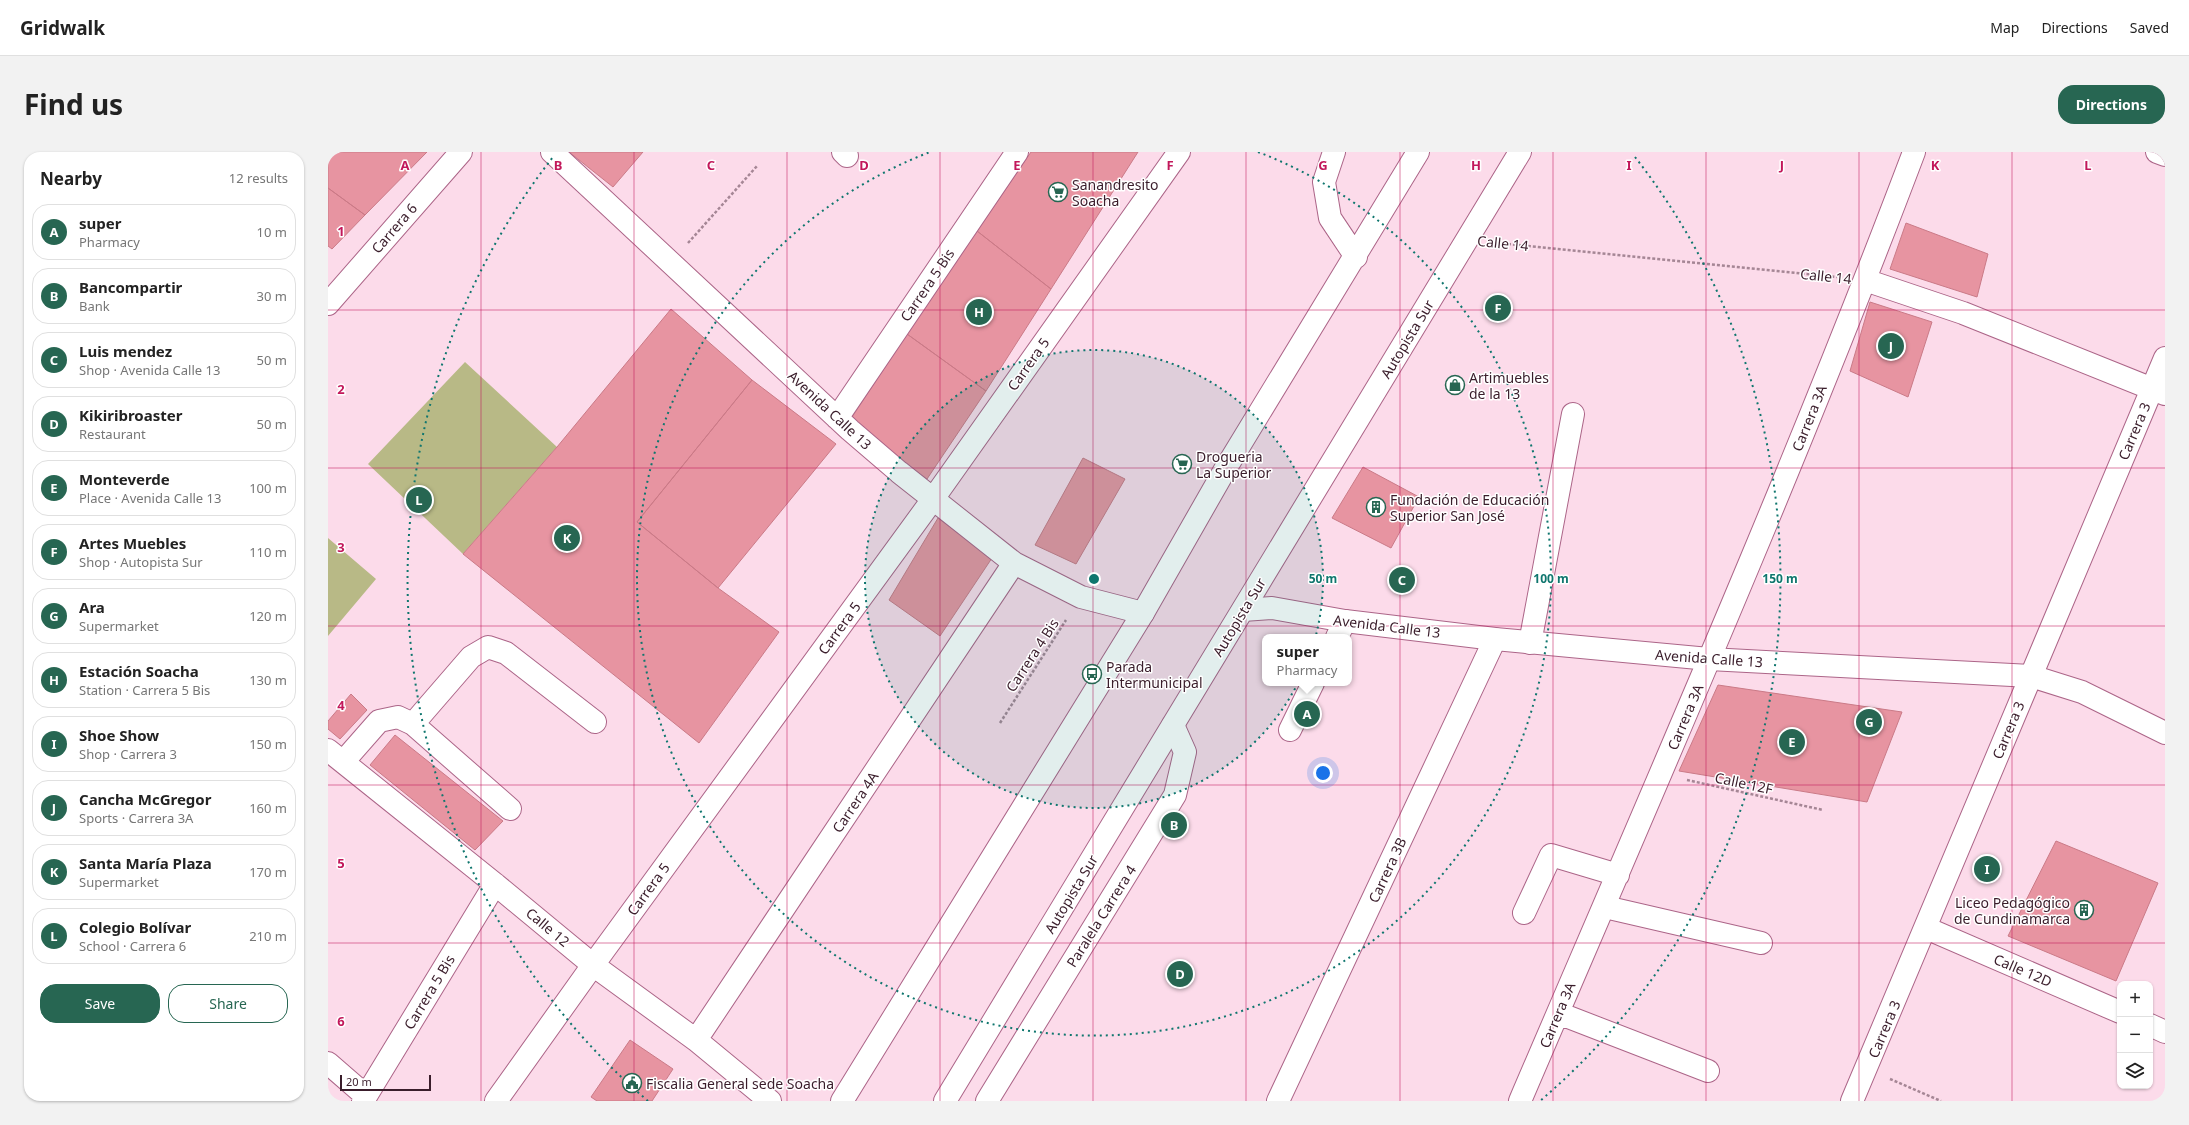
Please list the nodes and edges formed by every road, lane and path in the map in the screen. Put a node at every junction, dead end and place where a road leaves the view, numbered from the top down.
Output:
1 (461, 152) edge
2 (552, 152) edge
3 (1017, 152) edge
4 (1179, 152) edge
5 (1334, 152) edge
6 (1418, 152) edge
7 (1520, 152) edge
8 (1914, 152) edge
9 (2157, 152) edge
10 (2165, 155) edge
11 (757, 166) dead end
12 (1467, 239) junction
13 (1356, 257) junction
14 (671, 262) junction
15 (1865, 280) junction
16 (328, 304) edge
17 (2165, 358) edge
18 (2158, 391) edge
19 (1573, 414) dead end
20 (837, 418) junction
21 (933, 500) junction
22 (1014, 563) junction
23 (1080, 597) junction
24 (1243, 610) junction
25 (1143, 613) junction
26 (1341, 629) edge
27 (1495, 639) junction
28 (1530, 642) junction
29 (1709, 659) junction
30 (2031, 676) junction
31 (1312, 686) edge
32 (595, 722) dead end
33 (1000, 723) dead end
34 (413, 724) junction
35 (1173, 725) junction
36 (1290, 730) dead end
37 (2165, 733) edge
38 (335, 756) edge
39 (1661, 774) junction
40 (510, 809) dead end
41 (1822, 810) dead end
42 (1618, 875) junction
43 (495, 884) junction
44 (1605, 907) junction
45 (1524, 913) dead end
46 (1926, 928) junction
47 (1761, 943) dead end
48 (593, 965) junction
49 (2117, 1011) edge
50 (1558, 1013) junction
51 (2153, 1026) edge
52 (2165, 1032) edge
53 (696, 1040) junction
54 (328, 1063) edge
55 (1867, 1068) junction
56 (1708, 1071) dead end
57 (365, 1099) edge
58 (496, 1101) edge
59 (770, 1101) edge
60 (842, 1101) edge
61 (945, 1101) edge
62 (987, 1101) edge
63 (1278, 1101) edge
64 (1520, 1101) edge
65 (1852, 1101) edge
66 (1941, 1101) edge

1 - 16 main road, Carrera 6
2 - 14 main road, Avenida Calle 13
3 - 20 main road, Carrera 5 Bis
4 - 21 main road, Carrera 5
5 - 13 main road
6 - 13 main road
7 - 12 main road, Autopista Sur
8 - 15 main road, Carrera 3A
9 - 10 main road
11 - 14 path
12 - 15 path, Calle 14
12 - 24 main road, Autopista Sur
13 - 25 main road
14 - 20 main road, Avenida Calle 13
15 - 18 main road, Calle 14
15 - 29 main road, Carrera 3A
17 - 18 main road, Carrera 3
18 - 30 main road, Carrera 3
19 - 28 main road
20 - 21 main road, Avenida Calle 13
21 - 22 main road, Avenida Calle 13
21 - 48 main road, Carrera 5
22 - 23 main road, Avenida Calle 13
22 - 53 main road, Carrera 4A
23 - 25 main road, Avenida Calle 13
23 - 33 path, Carrera 4 Bis
24 - 26 main road, Avenida Calle 13
24 - 35 main road, Autopista Sur
25 - 60 main road
26 - 27 main road, Avenida Calle 13
27 - 28 main road, Avenida Calle 13
27 - 63 main road, Carrera 3B
28 - 29 main road, Avenida Calle 13
29 - 30 main road, Avenida Calle 13
29 - 39 main road, Carrera 3A
30 - 37 main road, Avenida Calle 13
30 - 46 main road, Carrera 3
31 - 36 main road
32 - 34 main road
34 - 38 main road
34 - 40 main road
35 - 61 main road, Autopista Sur
35 - 62 main road, Paralela Carrera 4
38 - 43 main road, Calle 12
39 - 41 path, Calle 12F
39 - 42 main road, Carrera 3A
42 - 44 main road, Carrera 3A
42 - 45 main road
43 - 48 main road, Calle 12
43 - 57 main road, Carrera 5 Bis
44 - 47 main road
44 - 50 main road, Carrera 3A
46 - 49 main road, Calle 12D
46 - 55 main road, Carrera 3
48 - 53 main road, Calle 12
48 - 58 main road, Carrera 5
50 - 56 main road
50 - 64 main road, Carrera 3A
51 - 52 main road
53 - 59 main road, Calle 12
54 - 57 main road
55 - 65 main road, Carrera 3
55 - 66 path

